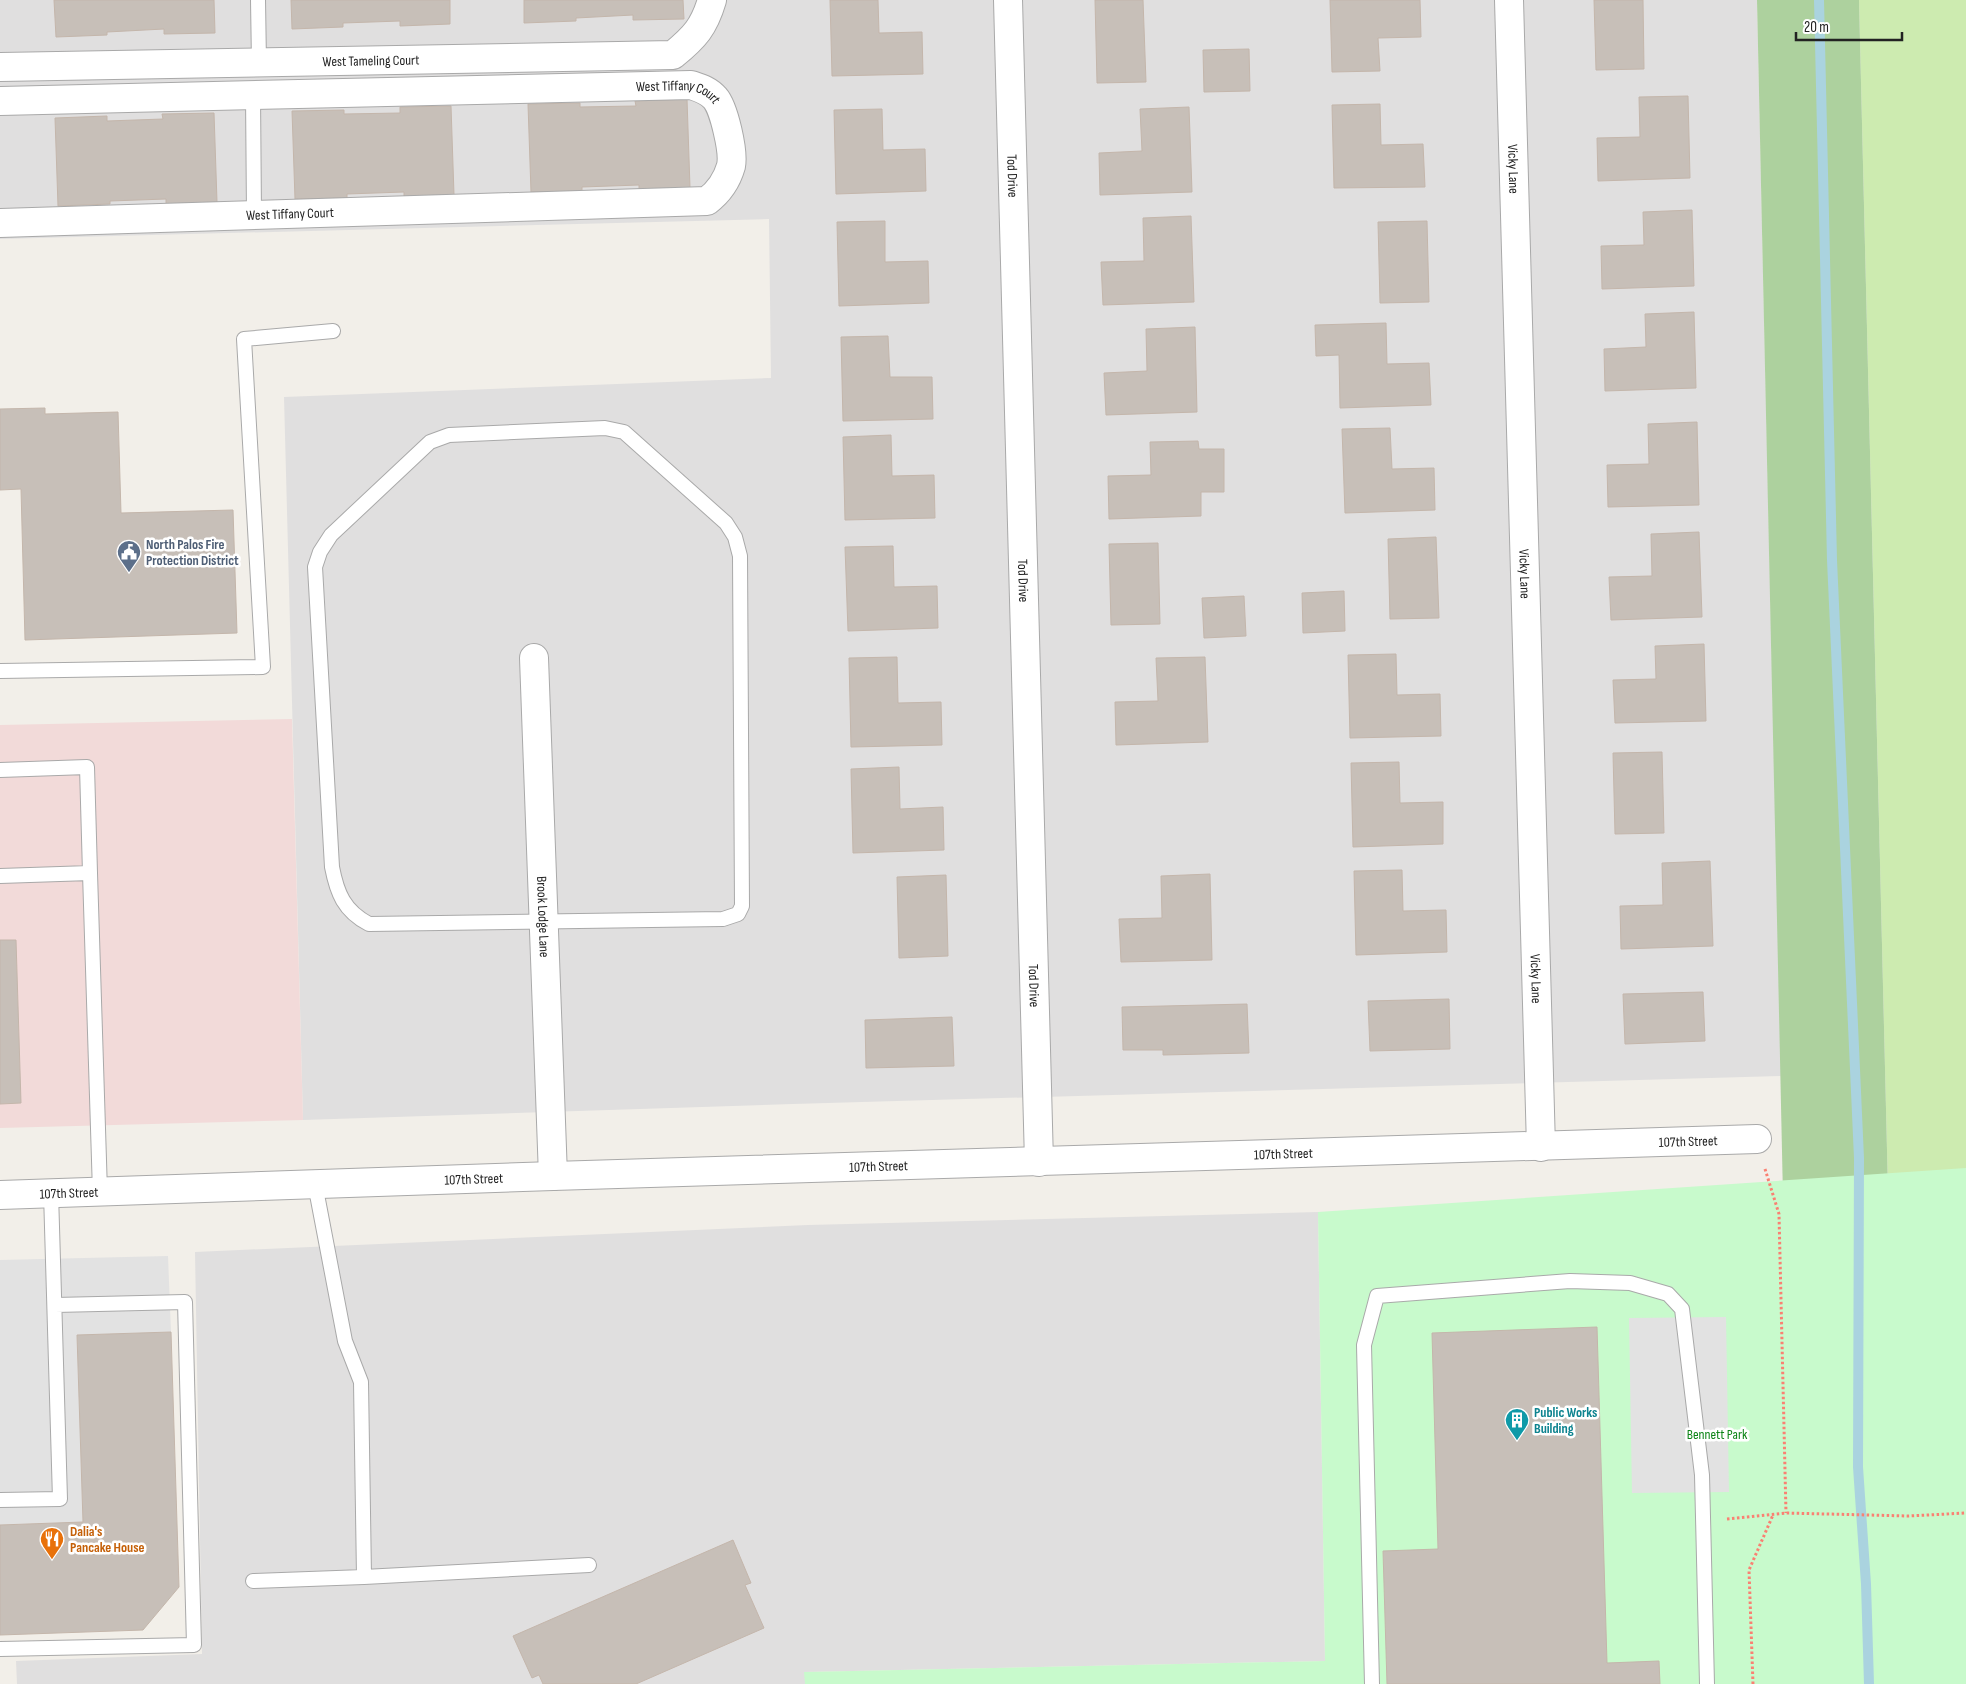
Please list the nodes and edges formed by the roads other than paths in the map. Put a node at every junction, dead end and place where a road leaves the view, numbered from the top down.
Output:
1 (258, 0) edge
2 (712, 0) edge
3 (1008, 0) edge
4 (1509, 0) edge
5 (259, 63) junction
6 (0, 67) edge
7 (253, 95) junction
8 (0, 101) edge
9 (254, 215) junction
10 (0, 223) edge
11 (333, 332) dead end
12 (534, 658) dead end
13 (0, 671) edge
14 (0, 770) edge
15 (90, 873) junction
16 (0, 876) edge
17 (543, 922) junction
18 (1757, 1140) road end
19 (1541, 1147) junction
20 (1039, 1162) junction
21 (553, 1176) junction
22 (315, 1184) junction
23 (100, 1192) junction
24 (51, 1194) junction
25 (0, 1195) edge
26 (55, 1305) junction
27 (0, 1500) edge
28 (589, 1566) dead end
29 (364, 1577) junction
30 (253, 1581) dead end
31 (0, 1649) edge
32 (1372, 1684) edge
33 (1707, 1684) edge

1 - 5 lane
2 - 5 street, West Tameling Court
3 - 20 street, Tod Drive
4 - 19 street, Vicky Lane
5 - 6 street, West Tameling Court
7 - 8 street, West Tiffany Court
7 - 9 lane
7 - 9 street, West Tiffany Court
9 - 10 street, West Tiffany Court
11 - 13 lane
12 - 17 street, Brook Lodge Lane
14 - 15 lane
15 - 16 lane
15 - 23 lane
17 - 17 lane
17 - 21 street, Brook Lodge Lane
18 - 19 street, 107th Street
19 - 20 street, 107th Street
20 - 21 street, 107th Street
21 - 22 street, 107th Street
22 - 23 street, 107th Street
22 - 29 lane
23 - 24 street, 107th Street
24 - 25 street, 107th Street
24 - 26 lane
26 - 27 lane
26 - 31 lane
28 - 29 lane
29 - 30 lane
32 - 33 lane

